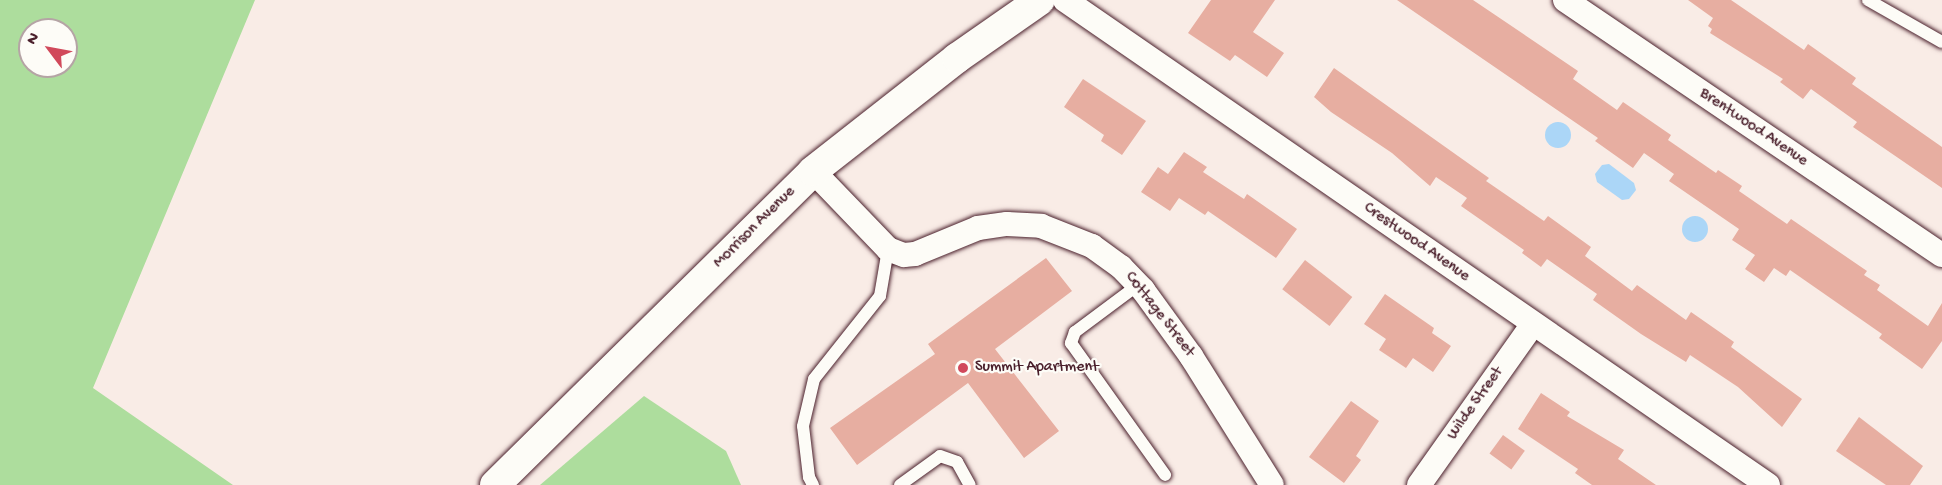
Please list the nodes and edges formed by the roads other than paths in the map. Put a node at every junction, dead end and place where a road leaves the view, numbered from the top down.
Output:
1 (1040, 0) edge
2 (1065, 0) edge
3 (1565, 0) edge
4 (1868, 0) edge
5 (1942, 42) edge
6 (813, 171) junction
7 (888, 249) junction
8 (1942, 255) edge
9 (1138, 285) junction
10 (1533, 324) junction
11 (1165, 475) dead end
12 (495, 485) edge
13 (813, 485) edge
14 (900, 485) edge
15 (970, 485) edge
16 (1272, 485) edge
17 (1419, 485) edge
18 (1768, 485) edge

1 - 6 street, Morrison Avenue
2 - 10 street, Crestwood Avenue
3 - 8 street, Brentwood Avenue
4 - 5 lane
6 - 7 street
6 - 12 street, Morrison Avenue
7 - 9 street, Cottage Street
7 - 13 lane
9 - 11 lane
9 - 16 street, Cottage Street
10 - 17 street, Wilde Street
10 - 18 street, Crestwood Avenue
14 - 15 lane

